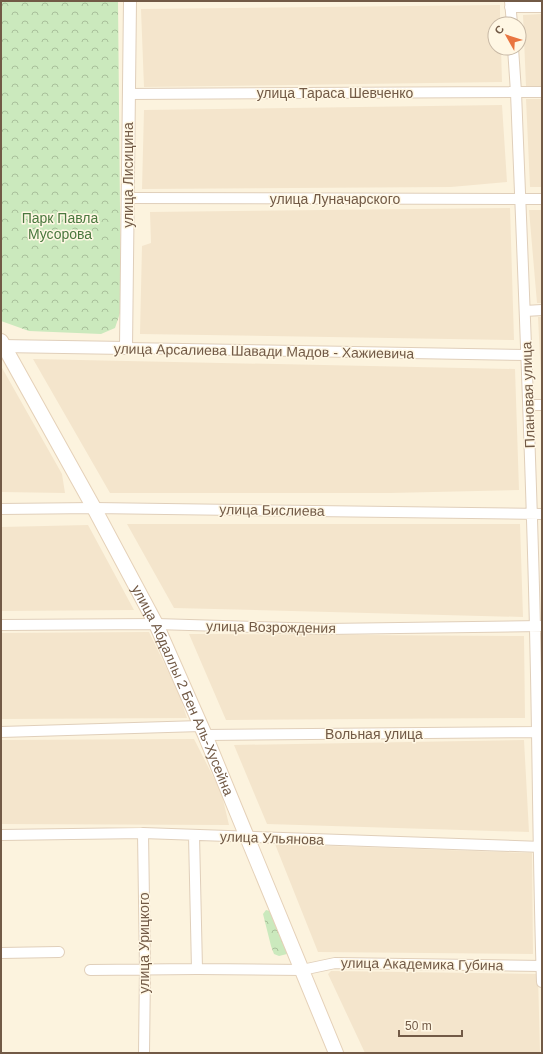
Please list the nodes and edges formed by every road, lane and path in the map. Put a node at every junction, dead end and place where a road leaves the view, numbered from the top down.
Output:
1 (130, 1) edge
2 (510, 4) edge
3 (542, 7) edge
4 (511, 16) edge
5 (514, 56) edge
6 (516, 92) junction
7 (542, 92) edge
8 (129, 94) junction
9 (128, 198) junction
10 (542, 199) edge
11 (520, 200) junction
12 (542, 310) edge
13 (525, 311) junction
14 (2, 344) edge
15 (126, 348) junction
16 (527, 355) junction
17 (529, 405) junction
18 (542, 405) edge
19 (94, 508) junction
20 (1, 509) edge
21 (537, 514) edge
22 (156, 624) junction
23 (1, 625) edge
24 (539, 626) edge
25 (203, 730) junction
26 (1, 732) edge
27 (540, 732) edge
28 (144, 833) junction
29 (1, 835) edge
30 (194, 835) junction
31 (247, 836) junction
32 (540, 847) edge
33 (59, 952) dead end
34 (1, 953) edge
35 (542, 966) edge
36 (197, 969) junction
37 (90, 970) dead end
38 (145, 970) junction
39 (302, 970) junction
40 (542, 982) edge
41 (144, 1053) edge
42 (336, 1053) edge

1 - 8 street, улица Лисицина
2 - 3 street
2 - 4 street
5 - 6 street, Плановая улица
6 - 7 street, улица Тараса Шевченко
6 - 8 street, улица Тараса Шевченко
6 - 11 street, Плановая улица
8 - 9 street, улица Лисицина
9 - 11 street, улица Луначарского
9 - 15 street, улица Лисицина
10 - 11 street, улица Луначарского
11 - 13 street, Плановая улица
12 - 13 street
13 - 16 street, Плановая улица
14 - 15 street, улица Арсалиева Шавади Мадов - Хажиевича
14 - 19 main road, улица Абдаллы 2 Бен Аль-Хусейна
15 - 16 street, улица Арсалиева Шавади Мадов - Хажиевича
16 - 17 street, Плановая улица
17 - 18 street
17 - 21 street, Плановая улица
19 - 20 street, улица Бислиева
19 - 21 street, улица Бислиева
19 - 22 main road, улица Абдаллы 2 Бен Аль-Хусейна
21 - 24 street, Плановая улица
22 - 23 street, улица Возрождения
22 - 24 street, улица Возрождения
22 - 25 main road, улица Абдаллы 2 Бен Аль-Хусейна
24 - 27 street, Плановая улица
25 - 26 street, Вольная улица
25 - 27 street, Вольная улица
25 - 31 main road, улица Абдаллы 2 Бен Аль-Хусейна
27 - 32 street, Плановая улица
28 - 29 street, улица Ульянова
28 - 30 street, улица Ульянова
28 - 38 street, улица Урицкого
30 - 31 street, улица Ульянова
30 - 36 street
31 - 32 street, улица Ульянова
31 - 39 main road, улица Абдаллы 2 Бен Аль-Хусейна
32 - 35 street, Плановая улица
33 - 34 street
35 - 39 street, улица Академика Губина
35 - 40 street, Плановая улица
36 - 38 street, улица Академика Губина
36 - 39 street, улица Академика Губина
37 - 38 street, улица Академика Губина
38 - 41 street, улица Урицкого
39 - 42 main road, улица Абдаллы 2 Бен Аль-Хусейна

